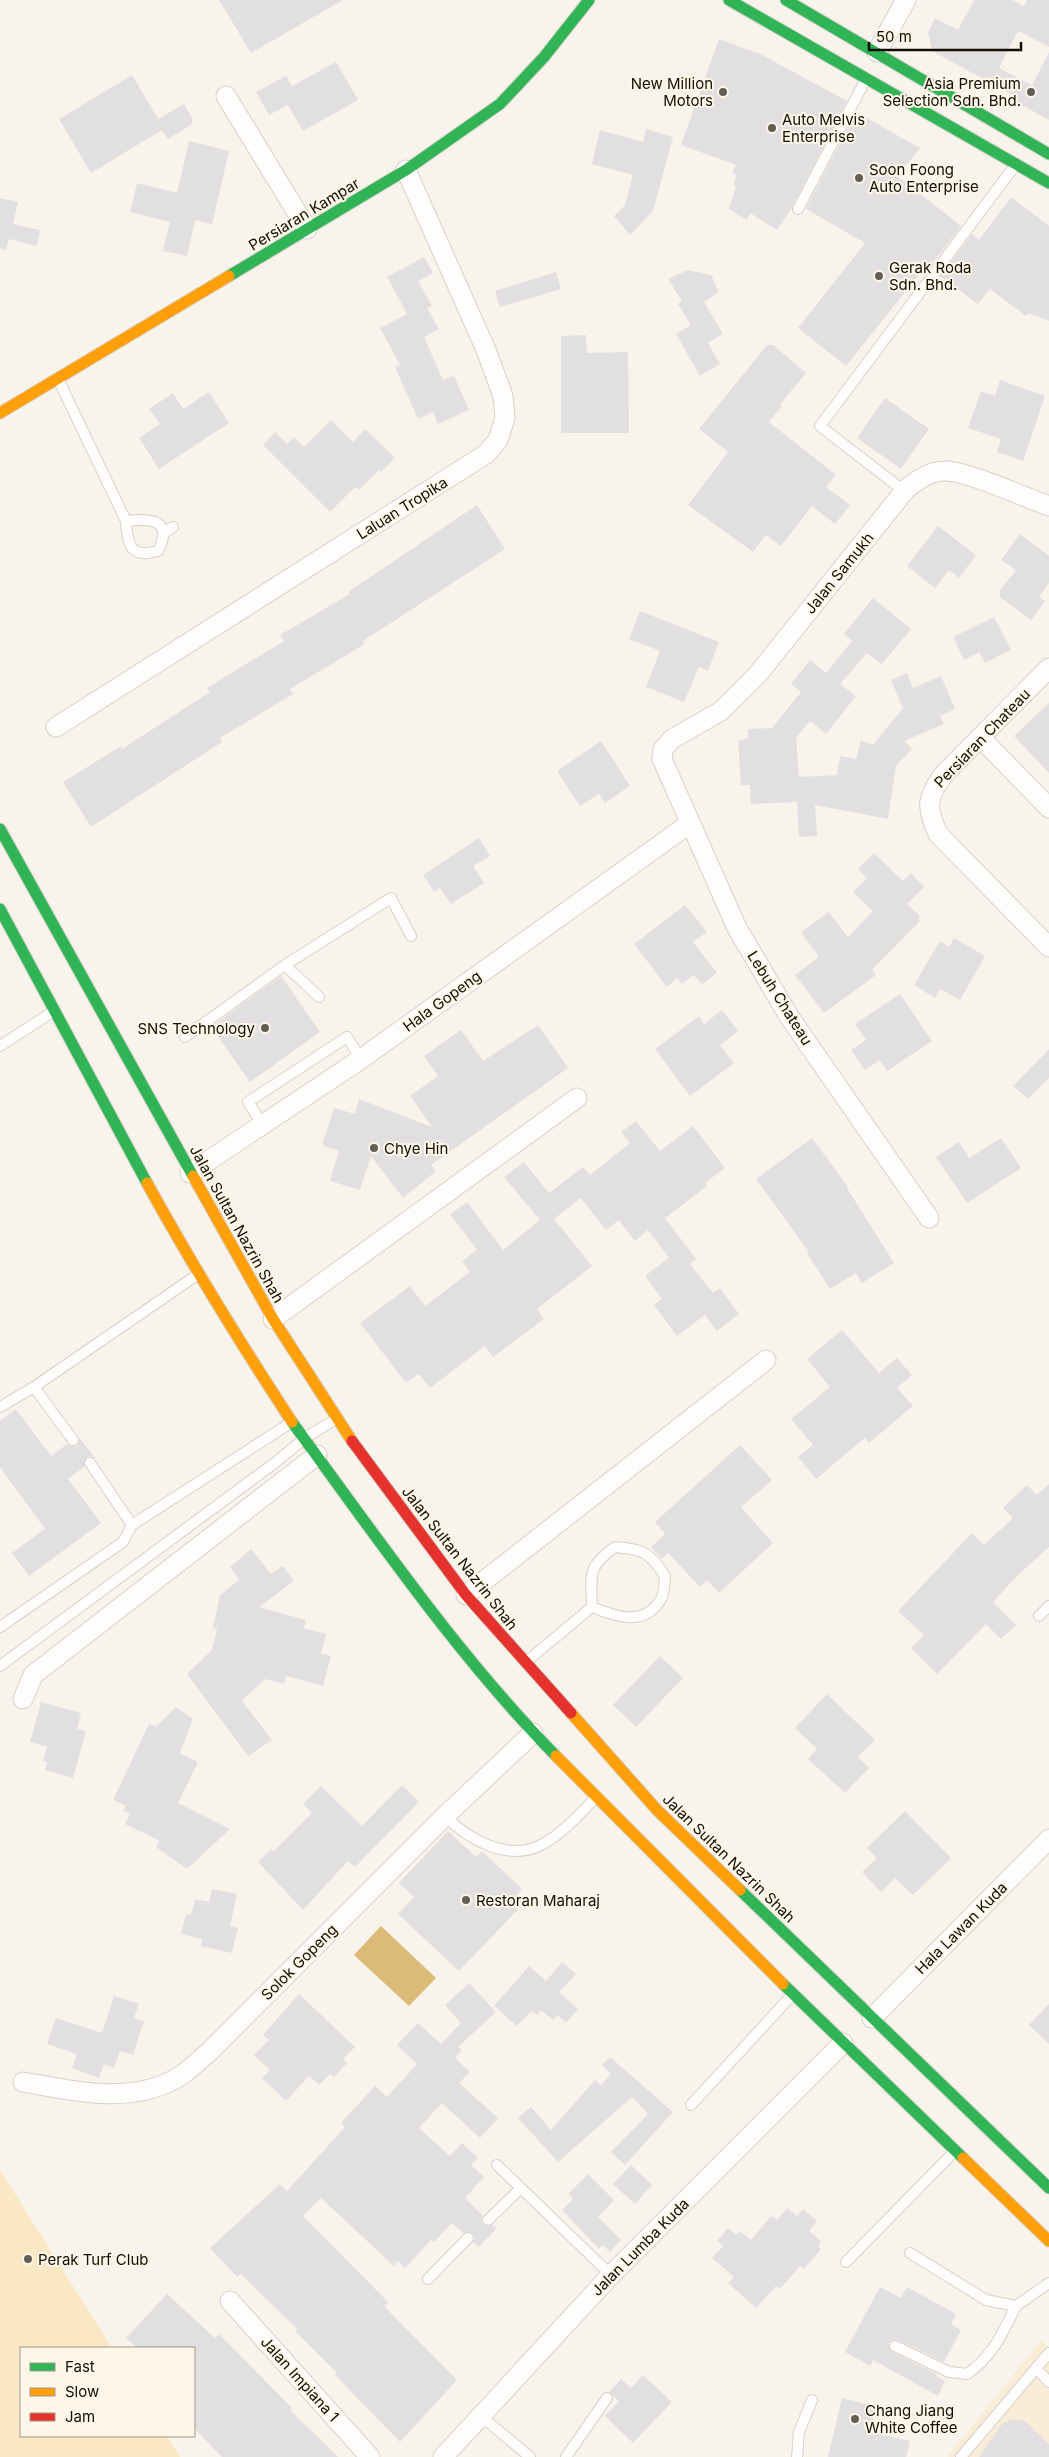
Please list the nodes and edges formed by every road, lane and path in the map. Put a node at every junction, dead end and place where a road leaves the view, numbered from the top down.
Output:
1 (589, 0) edge
2 (729, 0) edge
3 (786, 0) edge
4 (906, 0) edge
5 (877, 52) junction
6 (866, 78) junction
7 (226, 96) dead end
8 (1049, 154) edge
9 (1016, 164) junction
10 (406, 170) junction
11 (1049, 183) edge
12 (798, 209) dead end
13 (307, 230) junction
14 (58, 378) junction
15 (0, 413) edge
16 (904, 491) junction
17 (1049, 506) edge
18 (126, 522) junction
19 (173, 526) dead end
20 (164, 533) junction
21 (1048, 671) edge
22 (56, 727) dead end
23 (980, 737) junction
24 (662, 759) joint
25 (1049, 808) edge
26 (690, 824) junction
27 (0, 829) edge
28 (0, 909) edge
29 (411, 936) dead end
30 (1049, 947) edge
31 (285, 965) junction
32 (320, 997) dead end
33 (54, 1010) junction
34 (185, 1037) dead end
35 (0, 1046) edge
36 (361, 1059) junction
37 (577, 1098) dead end
38 (263, 1124) junction
39 (190, 1173) junction
40 (929, 1218) dead end
41 (198, 1274) junction
42 (273, 1319) junction
43 (766, 1360) dead end
44 (34, 1387) junction
45 (0, 1407) edge
46 (336, 1419) junction
47 (292, 1422) junction
48 (304, 1438) junction
49 (73, 1440) dead end
50 (317, 1455) junction
51 (90, 1463) dead end
52 (132, 1525) junction
53 (466, 1595) junction
54 (592, 1606) junction
55 (1049, 1606) edge
56 (1039, 1616) dead end
57 (0, 1627) edge
58 (524, 1663) junction
59 (0, 1666) edge
60 (23, 1700) dead end
61 (533, 1733) junction
62 (596, 1797) junction
63 (445, 1816) junction
64 (1049, 1839) edge
65 (793, 1993) junction
66 (872, 2018) junction
67 (843, 2043) junction
68 (23, 2082) dead end
69 (691, 2105) dead end
70 (956, 2150) junction
71 (497, 2165) dead end
72 (521, 2188) junction
73 (1049, 2188) edge
74 (488, 2220) dead end
75 (468, 2238) dead end
76 (1049, 2241) edge
77 (910, 2253) dead end
78 (846, 2262) dead end
79 (612, 2275) junction
80 (428, 2279) dead end
81 (1049, 2282) edge
82 (230, 2301) dead end
83 (1016, 2306) junction
84 (895, 2346) dead end
85 (1049, 2353) edge
86 (1036, 2368) junction
87 (1049, 2382) edge
88 (607, 2398) dead end
89 (812, 2400) dead end
90 (481, 2416) junction
91 (370, 2457) edge
92 (443, 2457) edge
93 (530, 2457) edge
94 (566, 2457) edge
95 (797, 2457) edge
96 (961, 2457) edge

1 - 10 main road, Persiaran Kampar
2 - 6 main road
3 - 5 main road
4 - 5 street
5 - 8 main road
6 - 9 main road
6 - 12 lane
7 - 13 street
9 - 11 main road
9 - 16 lane
10 - 13 main road, Persiaran Kampar
10 - 22 street, Laluan Tropika
13 - 14 main road, Persiaran Kampar
14 - 15 main road, Persiaran Kampar
14 - 18 lane
16 - 17 street, Jalan Samukh
16 - 24 street, Jalan Samukh
18 - 20 lane
18 - 20 lane
19 - 20 lane
21 - 23 street, Persiaran Chateau
23 - 25 street
23 - 30 street, Persiaran Chateau
24 - 26 street, Lebuh Chateau
26 - 36 street, Hala Gopeng
26 - 40 street, Lebuh Chateau
27 - 39 main road, Jalan Sultan Nazrin Shah
28 - 33 main road
29 - 31 lane
31 - 32 lane
31 - 34 lane
33 - 35 lane
33 - 41 main road
36 - 38 street, Hala Gopeng
36 - 38 lane
37 - 42 street
38 - 39 street, Hala Gopeng
39 - 42 main road, Jalan Sultan Nazrin Shah
41 - 44 lane
41 - 47 main road
42 - 46 main road, Jalan Sultan Nazrin Shah
43 - 53 street
44 - 45 lane
44 - 49 lane
46 - 48 lane
46 - 53 main road, Jalan Sultan Nazrin Shah
47 - 48 main road
47 - 52 lane
48 - 50 main road
48 - 59 lane
50 - 60 street
50 - 61 main road
51 - 52 lane
52 - 57 lane
53 - 58 main road, Jalan Sultan Nazrin Shah
54 - 54 lane
54 - 58 lane
55 - 56 lane
58 - 66 main road, Jalan Sultan Nazrin Shah
61 - 62 main road
61 - 63 street, Solok Gopeng
62 - 63 lane
62 - 65 main road
63 - 68 street, Solok Gopeng
64 - 66 street, Hala Lawan Kuda
65 - 67 main road
65 - 69 lane
66 - 73 main road, Jalan Sultan Nazrin Shah
67 - 70 main road
67 - 79 street, Jalan Lumba Kuda
70 - 76 main road
70 - 78 lane
71 - 72 lane
72 - 74 lane
72 - 79 lane
75 - 80 lane
77 - 83 lane
79 - 90 street, Jalan Lumba Kuda
81 - 83 lane
82 - 91 street, Jalan Impiana 1
83 - 84 lane
85 - 86 lane
86 - 87 lane
86 - 96 lane
88 - 94 lane
89 - 95 lane
90 - 92 street, Jalan Lumba Kuda
90 - 93 lane

